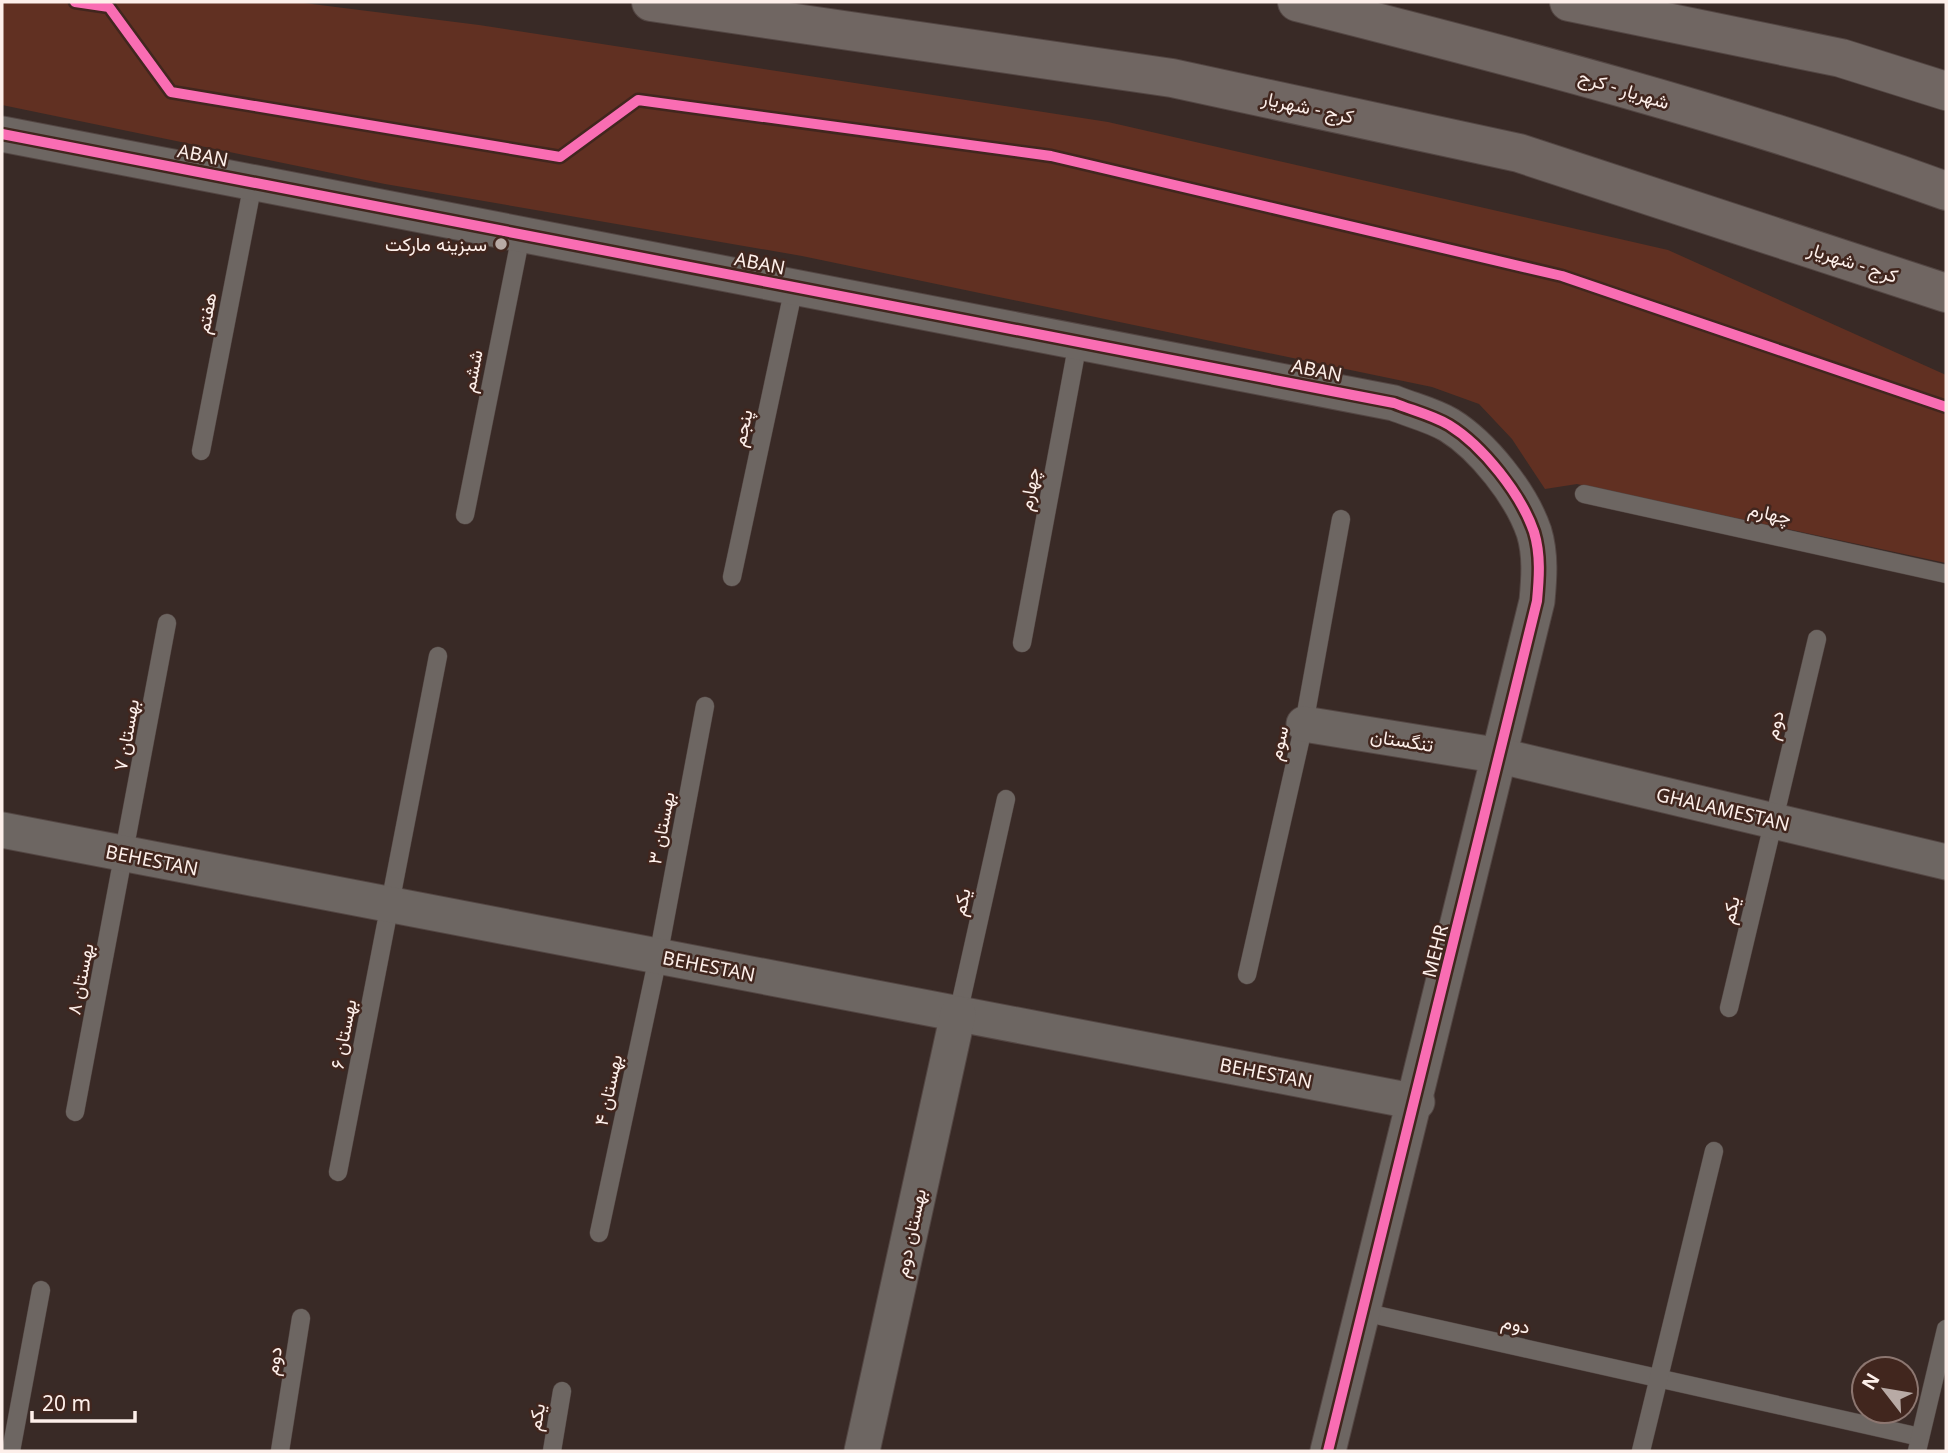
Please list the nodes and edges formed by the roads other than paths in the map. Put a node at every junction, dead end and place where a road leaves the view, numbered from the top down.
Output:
1 (651, 2) edge
2 (1297, 2) edge
3 (1569, 2) edge
4 (1946, 91) edge
5 (2, 134) edge
6 (253, 183) junction
7 (1946, 191) edge
8 (521, 234) junction
9 (794, 287) junction
10 (1946, 293) edge
11 (1078, 342) junction
12 (201, 451) dead end
13 (1494, 465) joint
14 (1584, 494) dead end
15 (466, 515) dead end
16 (1341, 519) dead end
17 (1946, 574) edge
18 (732, 577) dead end
19 (167, 623) dead end
20 (1817, 639) dead end
21 (1022, 643) dead end
22 (438, 656) dead end
23 (705, 706) dead end
24 (1304, 724) junction
25 (1501, 756) junction
26 (1006, 799) dead end
27 (1773, 821) junction
28 (2, 830) edge
29 (126, 855) junction
30 (1946, 862) edge
31 (389, 905) junction
32 (657, 957) junction
33 (1247, 975) dead end
34 (1729, 1008) dead end
35 (958, 1014) junction
36 (1417, 1102) junction
37 (75, 1112) dead end
38 (1714, 1151) dead end
39 (338, 1172) dead end
40 (599, 1233) dead end
41 (41, 1290) dead end
42 (1363, 1312) junction
43 (302, 1318) dead end
44 (1946, 1329) edge
45 (1660, 1378) junction
46 (562, 1391) dead end
47 (1919, 1444) edge
48 (11, 1451) edge
49 (280, 1451) edge
50 (552, 1451) edge
51 (862, 1451) edge
52 (1328, 1451) edge
53 (1641, 1451) edge

1 - 10 main road, کرج - شهریار
2 - 7 main road, شهریار - کرج
3 - 4 main road
5 - 6 street, ABAN
6 - 8 street, ABAN
6 - 12 lane, هفتم
8 - 9 street, ABAN
8 - 15 lane, ششم
9 - 11 street, ABAN
9 - 18 lane, پنجم
11 - 13 street, ABAN
11 - 21 lane, چهارم
13 - 25 street, MEHR
14 - 17 lane, چهارم
16 - 24 lane, سوم
19 - 29 lane, بهستان ۷
20 - 27 lane, دوم
22 - 31 lane
23 - 32 lane, بهستان ۳
24 - 25 street, تنگستان
24 - 33 lane, سوم
25 - 27 street, GHALAMESTAN
25 - 36 street, MEHR
26 - 35 lane, یکم
27 - 30 street, GHALAMESTAN
27 - 34 lane, یکم
28 - 29 street, BEHESTAN
29 - 31 street, BEHESTAN
29 - 37 lane, بهستان ۸
31 - 32 street, BEHESTAN
31 - 39 lane, بهستان ۶
32 - 35 street, BEHESTAN
32 - 40 lane, بهستان ۴
35 - 36 street, BEHESTAN
35 - 51 street, بهستان دوم
36 - 42 street, MEHR
38 - 45 lane
41 - 48 lane
42 - 45 lane, دوم
42 - 52 street, MEHR
43 - 49 lane, دوم
44 - 47 lane, دوم
45 - 47 lane, دوم
45 - 53 lane
46 - 50 lane, یکم

